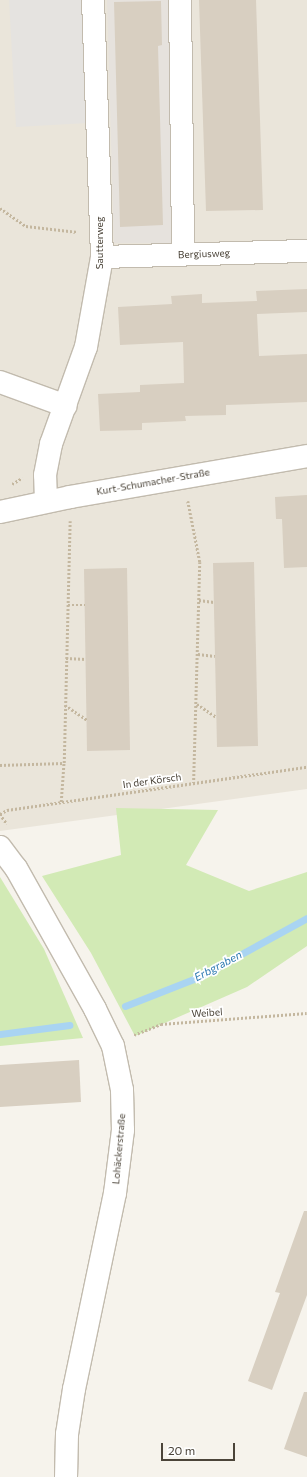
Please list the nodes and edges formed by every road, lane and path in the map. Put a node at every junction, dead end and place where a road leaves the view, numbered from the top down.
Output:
1 (93, 0) edge
2 (180, 0) edge
3 (0, 208) edge
4 (101, 234) junction
5 (307, 251) edge
6 (183, 254) junction
7 (102, 257) junction
8 (0, 382) edge
9 (66, 406) junction
10 (307, 456) edge
11 (184, 477) junction
12 (70, 497) junction
13 (46, 501) junction
14 (0, 512) edge
15 (199, 600) junction
16 (214, 602) dead end
17 (68, 605) junction
18 (85, 605) dead end
19 (198, 654) junction
20 (215, 656) dead end
21 (66, 658) junction
22 (86, 660) dead end
23 (196, 704) junction
24 (64, 705) junction
25 (216, 716) dead end
26 (87, 720) dead end
27 (64, 763) junction
28 (0, 765) edge
29 (307, 767) edge
30 (194, 783) junction
31 (61, 802) junction
32 (0, 814) edge
33 (0, 847) edge
34 (307, 1013) edge
35 (113, 1046) junction
36 (66, 1477) edge

1 - 4 street, Sautterweg
2 - 6 street
3 - 4 path
4 - 7 street, Sautterweg
5 - 6 street, Bergiusweg
6 - 7 street, Bergiusweg
7 - 9 street, Sautterweg
8 - 9 street
9 - 13 street, Sautterweg
10 - 11 street, Kurt-Schumacher-Straße
11 - 12 street, Kurt-Schumacher-Straße
11 - 15 path
12 - 13 street, Kurt-Schumacher-Straße
12 - 17 path
13 - 14 street, Kurt-Schumacher-Straße
15 - 16 path
15 - 19 path
17 - 18 path
17 - 21 path
19 - 20 path
19 - 23 path
21 - 22 path
21 - 24 path
23 - 25 path
23 - 30 path
24 - 26 path
24 - 27 path
27 - 28 path
27 - 31 path
29 - 30 path, In der Körsch
30 - 31 path, In der Körsch
31 - 32 path, In der Körsch
33 - 35 street, Lohäckerstraße
34 - 35 path, Weibel
35 - 36 street, Lohäckerstraße

